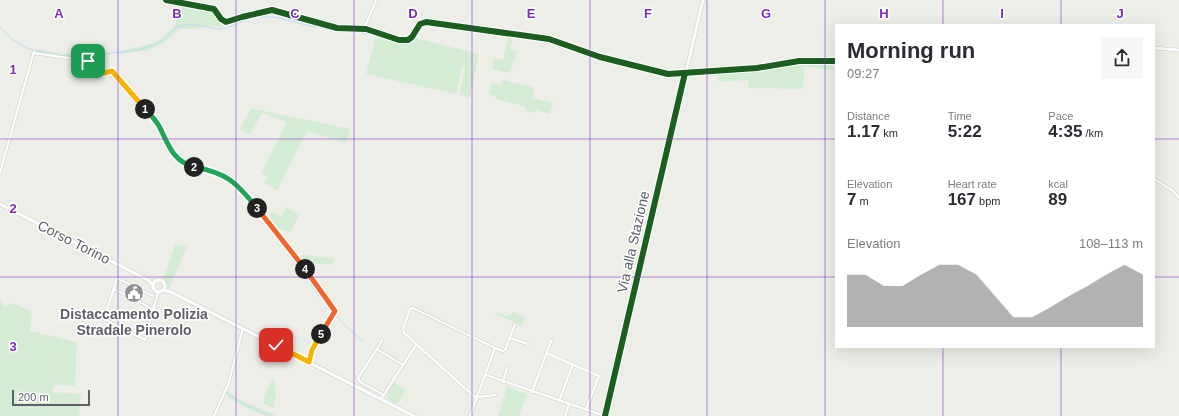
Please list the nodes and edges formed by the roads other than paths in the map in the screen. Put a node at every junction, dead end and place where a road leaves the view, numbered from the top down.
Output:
1 (166, 0) edge
2 (376, 0) edge
3 (703, 0) edge
4 (364, 29) junction
5 (1155, 48) edge
6 (1179, 50) edge
7 (835, 61) edge
8 (685, 73) junction
9 (0, 173) edge
10 (1155, 180) edge
11 (1179, 198) edge
12 (0, 204) edge
13 (154, 283) junction
14 (164, 288) junction
15 (114, 289) junction
16 (158, 292) junction
17 (153, 296) dead end
18 (153, 309) junction
19 (515, 324) dead end
20 (243, 328) junction
21 (510, 338) junction
22 (382, 340) dead end
23 (551, 341) dead end
24 (416, 344) junction
25 (528, 344) dead end
26 (377, 348) junction
27 (495, 348) junction
28 (546, 353) junction
29 (309, 362) junction
30 (572, 364) junction
31 (403, 365) junction
32 (507, 368) dead end
33 (486, 375) junction
34 (503, 382) junction
35 (532, 392) junction
36 (384, 395) junction
37 (495, 395) dead end
38 (478, 398) junction
39 (381, 399) junction
40 (559, 401) junction
41 (569, 404) junction
42 (586, 410) junction
43 (214, 416) edge
44 (414, 416) edge
45 (470, 416) edge
46 (565, 416) edge
47 (605, 416) edge

1 - 4 street
2 - 4 street
3 - 8 street, Via alla Stazione
4 - 8 street
5 - 6 street
7 - 8 street
8 - 47 street, Via alla Stazione
9 - 29 street
10 - 11 street
12 - 13 main road, Corso Torino
13 - 14 main road
13 - 16 main road
14 - 16 main road
14 - 20 main road
15 - 17 street
15 - 18 street
15 - 18 street
16 - 18 street
19 - 21 street
20 - 29 main road
20 - 43 street
21 - 25 street
21 - 27 street
22 - 26 street
23 - 28 street
24 - 27 street
24 - 31 street
24 - 38 street
26 - 31 street
26 - 36 street
27 - 33 street
28 - 30 street
28 - 35 street
29 - 39 main road
30 - 40 street
30 - 42 street
31 - 36 street
32 - 34 street
33 - 34 street
33 - 38 street
34 - 35 street
35 - 40 street
36 - 39 street
37 - 38 street
38 - 45 street
39 - 44 main road
40 - 41 street
41 - 42 street
41 - 46 street
42 - 47 street

